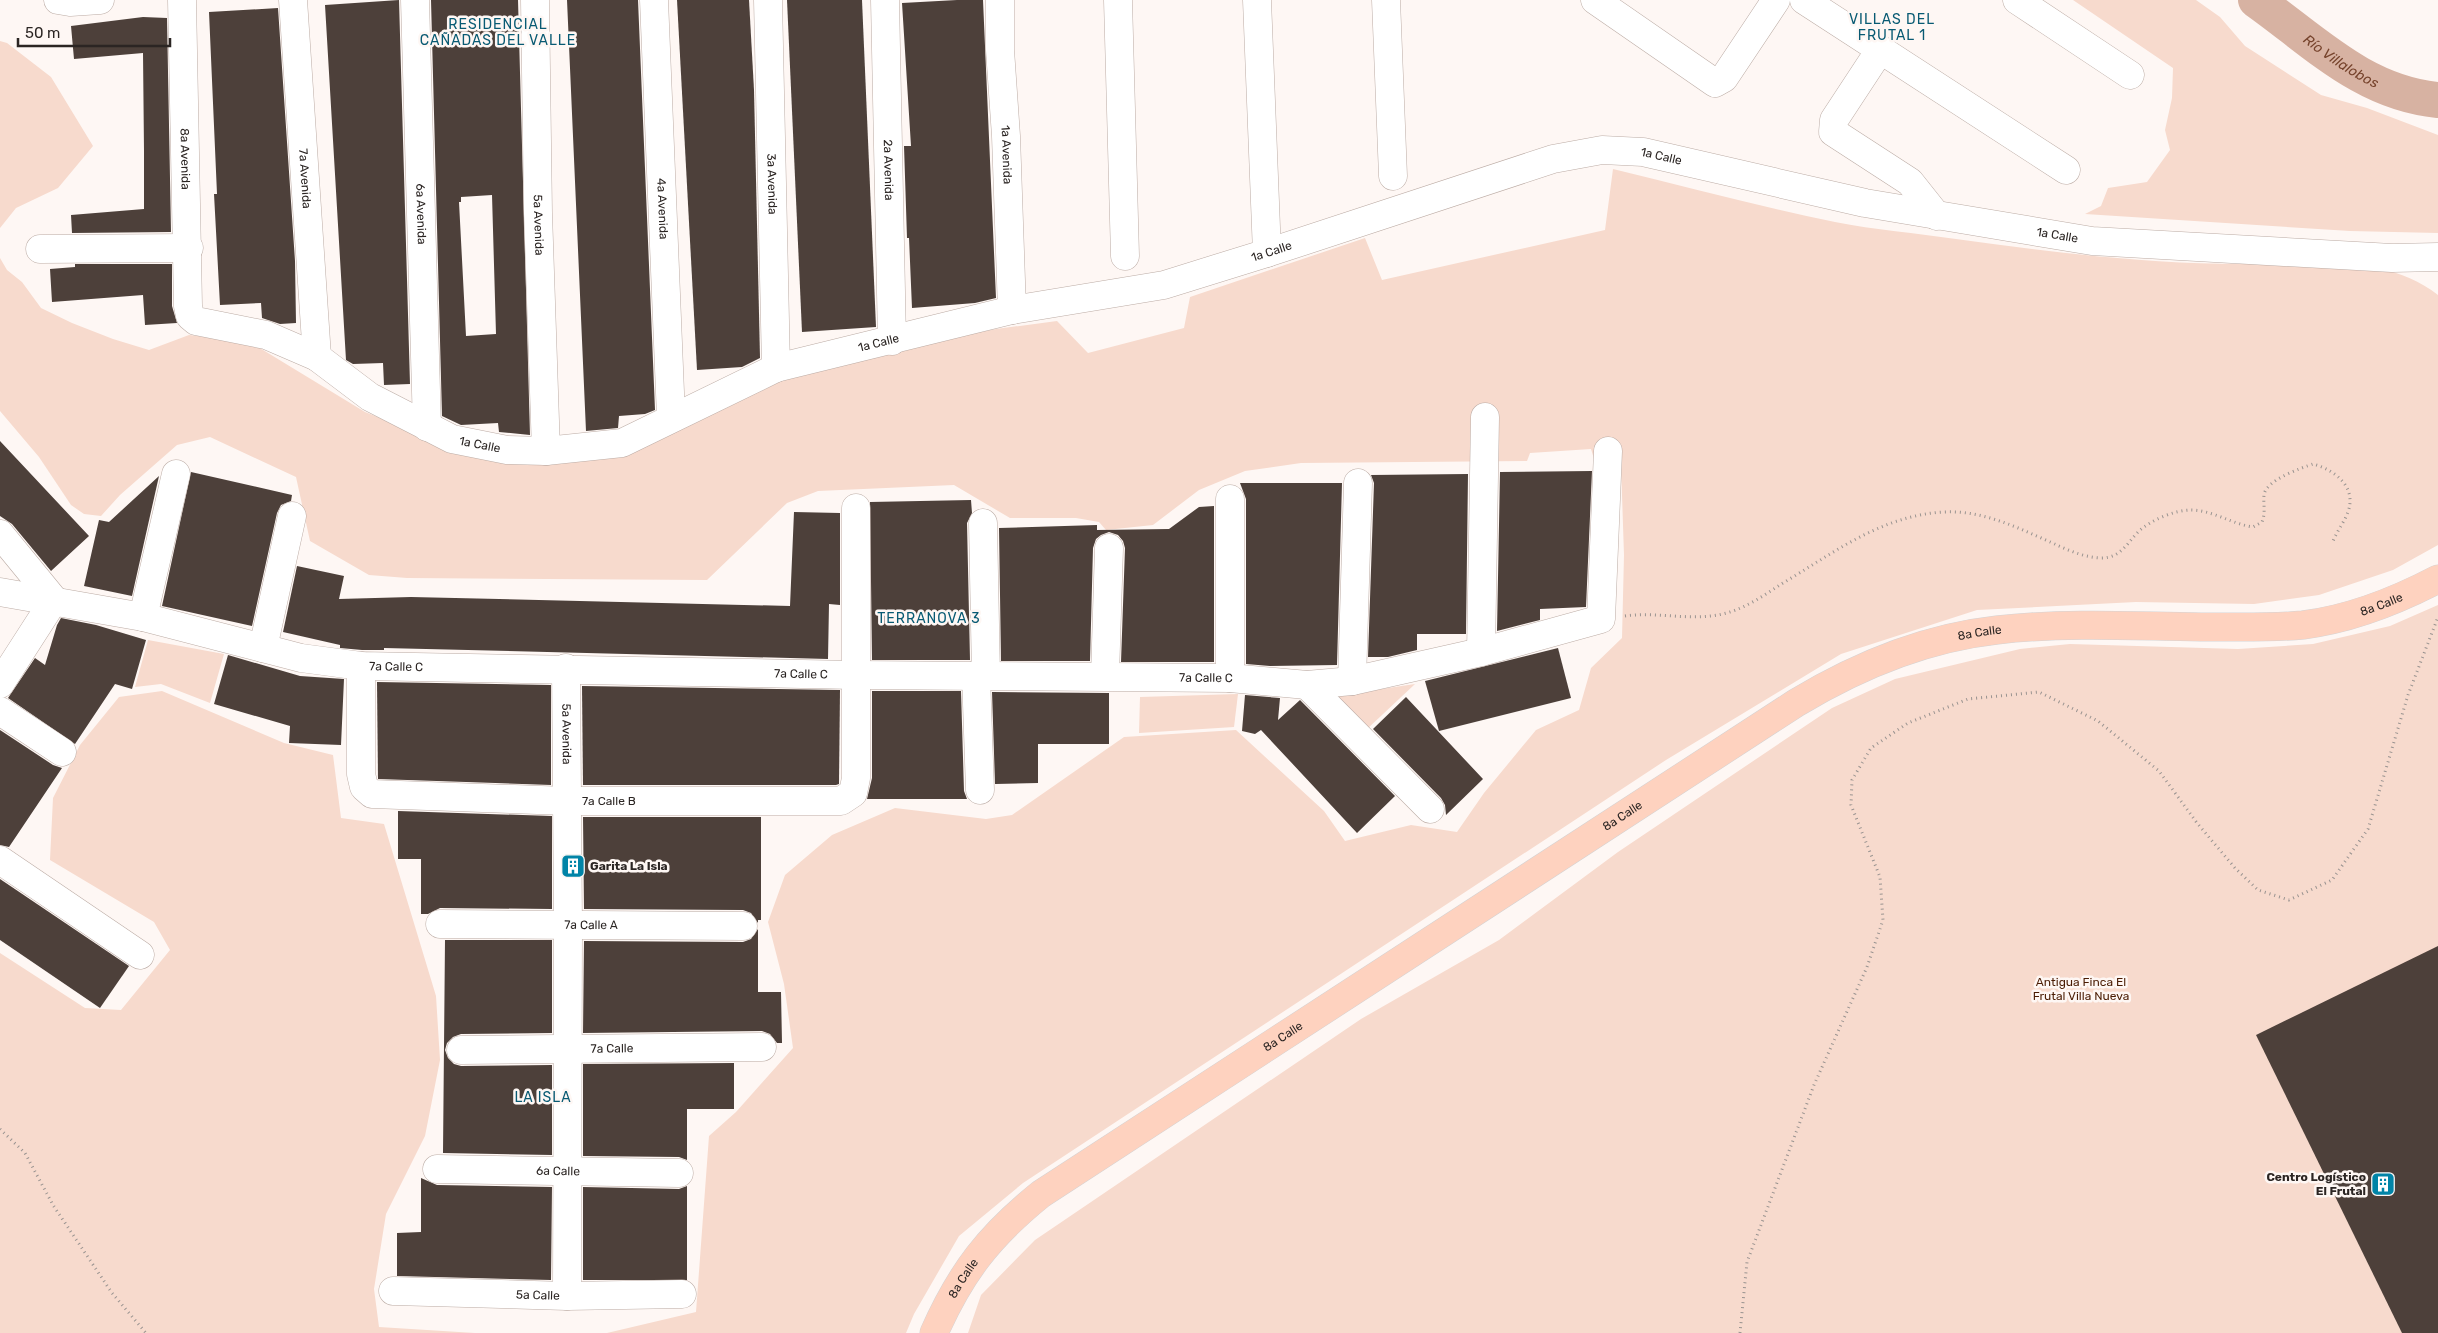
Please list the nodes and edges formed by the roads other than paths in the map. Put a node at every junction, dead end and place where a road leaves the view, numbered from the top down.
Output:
1 (58, 0) edge
2 (100, 0) edge
3 (182, 0) edge
4 (292, 0) edge
5 (414, 0) edge
6 (534, 0) edge
7 (654, 0) edge
8 (768, 0) edge
9 (885, 0) edge
10 (1000, 0) edge
11 (1118, 0) edge
12 (1257, 0) edge
13 (1386, 0) edge
14 (1595, 0) edge
15 (1776, 0) edge
16 (1804, 0) edge
17 (2017, 0) edge
18 (1880, 50) junction
19 (2130, 75) dead end
20 (2066, 170) dead end
21 (1393, 176) dead end
22 (1937, 216) junction
23 (188, 248) junction
24 (40, 249) dead end
25 (1267, 253) junction
26 (1125, 256) dead end
27 (2438, 257) edge
28 (2392, 258) junction
29 (2438, 277) edge
30 (1012, 310) junction
31 (190, 316) joint
32 (892, 341) junction
33 (317, 357) junction
34 (776, 368) junction
35 (671, 417) junction
36 (1485, 417) dead end
37 (427, 427) junction
38 (546, 450) junction
39 (1608, 451) dead end
40 (176, 474) dead end
41 (1358, 483) dead end
42 (1230, 500) dead end
43 (856, 508) dead end
44 (292, 516) dead end
45 (983, 524) dead end
46 (0, 534) edge
47 (1109, 548) dead end
48 (2438, 579) edge
49 (0, 592) edge
50 (54, 600) junction
51 (143, 617) junction
52 (263, 648) junction
53 (1481, 652) junction
54 (361, 666) junction
55 (566, 668) junction
56 (856, 675) junction
57 (981, 676) junction
58 (1106, 676) junction
59 (1230, 678) junction
60 (1352, 681) junction
61 (0, 684) edge
62 (1307, 685) junction
63 (0, 711) edge
64 (62, 752) dead end
65 (980, 790) dead end
66 (567, 801) junction
67 (1430, 809) dead end
68 (0, 860) edge
69 (440, 924) dead end
70 (568, 924) junction
71 (743, 926) dead end
72 (140, 955) dead end
73 (762, 1047) dead end
74 (567, 1049) junction
75 (461, 1050) dead end
76 (436, 1169) dead end
77 (567, 1171) junction
78 (679, 1173) dead end
79 (393, 1291) dead end
80 (682, 1294) dead end
81 (567, 1296) junction
82 (934, 1333) edge

1 - 2 street
3 - 23 street, 8a Avenida
4 - 33 street, 7a Avenida
5 - 37 street, 6a Avenida
6 - 38 street, 5a Avenida
7 - 35 street, 4a Avenida
8 - 34 street, 3a Avenida
9 - 32 street, 2a Avenida
10 - 30 street, 1a Avenida
11 - 26 street
12 - 25 street
13 - 21 street
14 - 15 street
16 - 18 street
17 - 19 street
18 - 20 street
18 - 22 street
22 - 25 street, 1a Calle
22 - 28 street, 1a Calle
23 - 24 street
23 - 31 street, 8a Avenida
25 - 30 street, 1a Calle
27 - 28 street, 1a Calle
28 - 29 street, 1a Calle
30 - 32 street, 1a Calle
31 - 33 street, 1a Calle
32 - 34 street, 1a Calle
33 - 37 street, 1a Calle
34 - 35 street, 1a Calle
35 - 38 street, 1a Calle
36 - 53 street
37 - 38 street, 1a Calle
39 - 53 street, 7a Calle C
40 - 51 street
41 - 60 street
42 - 59 street
43 - 56 street
44 - 52 street
45 - 57 street
46 - 50 street
47 - 58 street
48 - 82 main road, 8a Calle
49 - 50 street, 7a Calle C
50 - 51 street, 7a Calle C
50 - 61 street
51 - 52 street, 7a Calle C
52 - 54 street, 7a Calle C
53 - 60 street, 7a Calle C
54 - 55 street, 7a Calle C
54 - 66 street, 7a Calle B
55 - 56 street, 7a Calle C
55 - 66 street, 5a Avenida
56 - 57 street, 7a Calle C
56 - 66 street, 7a Calle B
57 - 58 street, 7a Calle C
57 - 65 street
58 - 59 street, 7a Calle C
59 - 62 street, 7a Calle C
60 - 62 street, 7a Calle C
62 - 67 street
63 - 64 street
66 - 70 street, 5a Avenida
68 - 72 street
69 - 70 street, 7a Calle A
70 - 71 street, 7a Calle A
70 - 74 street, 5a Avenida
73 - 74 street, 7a Calle
74 - 75 street, 7a Calle
74 - 77 street, 5a Avenida
76 - 77 street, 6a Calle
77 - 78 street, 6a Calle
77 - 81 street, 5a Avenida
79 - 81 street, 5a Calle
80 - 81 street, 5a Calle

